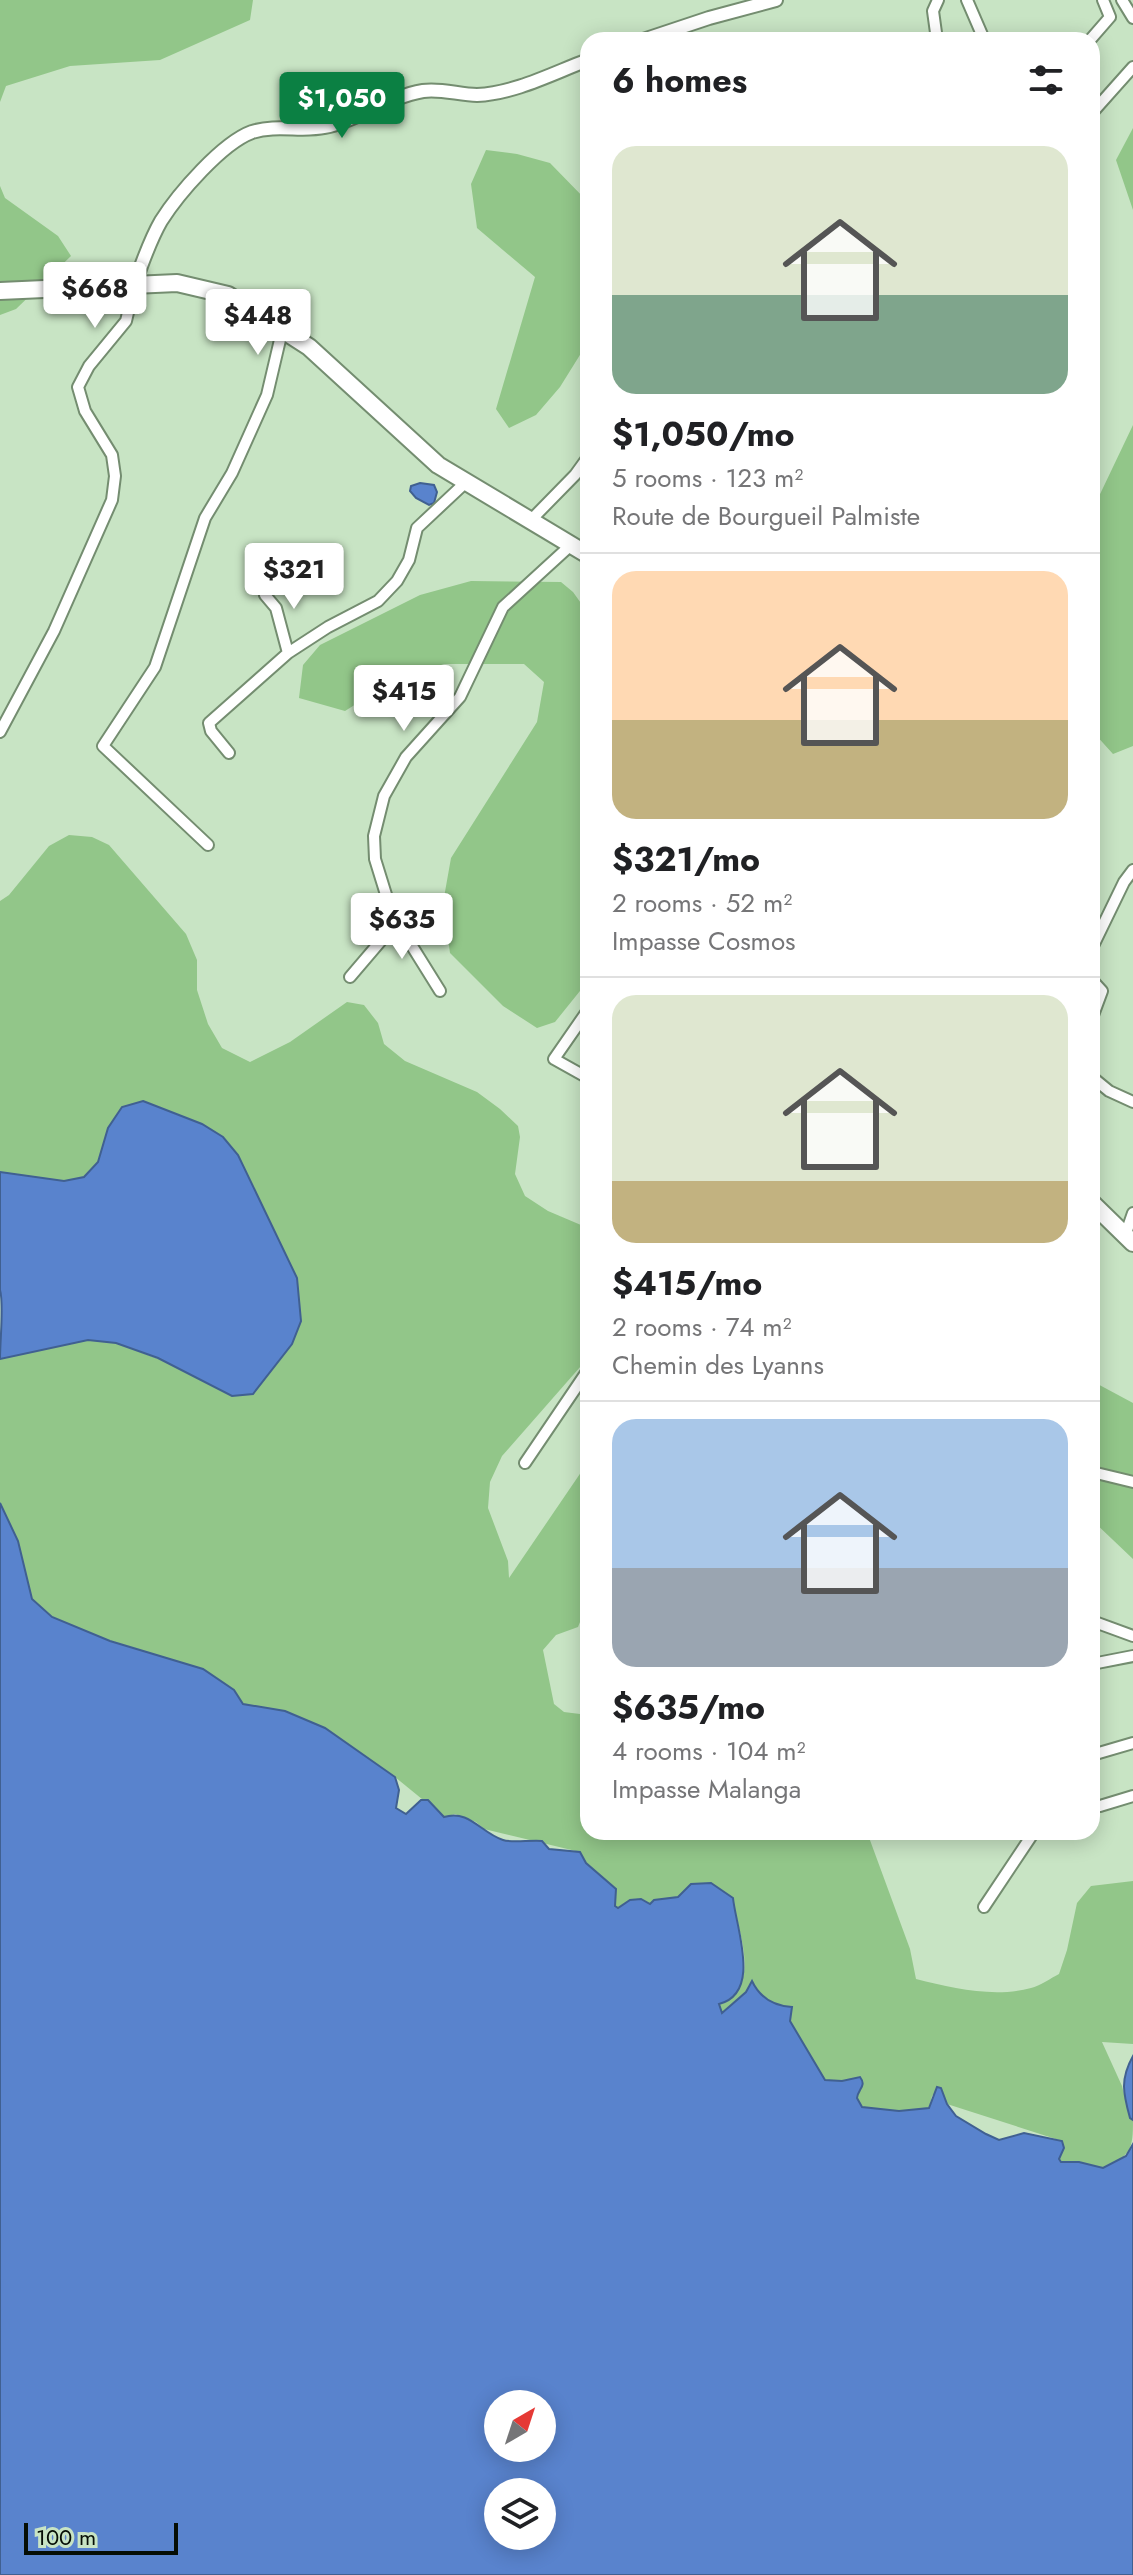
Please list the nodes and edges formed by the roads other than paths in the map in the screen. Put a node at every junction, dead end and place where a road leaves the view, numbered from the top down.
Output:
1 (776, 0) edge
2 (938, 0) edge
3 (967, 0) edge
4 (1103, 0) edge
5 (1122, 0) edge
6 (1133, 18) edge
7 (667, 32) edge
8 (936, 32) edge
9 (981, 32) edge
10 (1097, 32) edge
11 (580, 63) edge
12 (1133, 67) edge
13 (1100, 104) edge
14 (135, 283) junction
15 (0, 291) edge
16 (283, 327) junction
17 (580, 466) edge
18 (465, 483) junction
19 (530, 521) junction
20 (572, 544) junction
21 (580, 550) edge
22 (293, 570) dead end
23 (288, 653) junction
24 (0, 732) edge
25 (229, 753) dead end
26 (208, 845) dead end
27 (1133, 870) edge
28 (392, 914) junction
29 (1100, 932) edge
30 (350, 977) dead end
31 (440, 991) dead end
32 (580, 1022) edge
33 (580, 1074) edge
34 (1100, 1084) edge
35 (1133, 1102) edge
36 (1100, 1211) edge
37 (1133, 1213) edge
38 (1129, 1240) edge
39 (580, 1382) edge
40 (525, 1463) dead end
41 (1100, 1474) edge
42 (1133, 1482) edge
43 (1100, 1624) edge
44 (1133, 1636) edge
45 (1133, 1656) edge
46 (1100, 1662) edge
47 (1133, 1743) edge
48 (1100, 1753) edge
49 (1133, 1796) edge
50 (1100, 1806) dead end
51 (1029, 1840) edge
52 (984, 1907) dead end

1 - 7 street
2 - 8 street
3 - 9 street
4 - 10 street
5 - 6 street
11 - 14 street
12 - 13 street
14 - 15 main road
14 - 16 main road
14 - 24 street
16 - 18 main road
16 - 26 street
17 - 19 street
18 - 19 main road
18 - 23 street
19 - 20 main road
20 - 21 main road
20 - 28 street
22 - 23 street
23 - 25 street
27 - 29 street
28 - 30 street
28 - 31 street
32 - 33 street
34 - 35 street
36 - 38 main road
37 - 38 street
39 - 40 street
41 - 42 street
43 - 44 street
45 - 46 street
47 - 48 street
49 - 50 street
51 - 52 street

